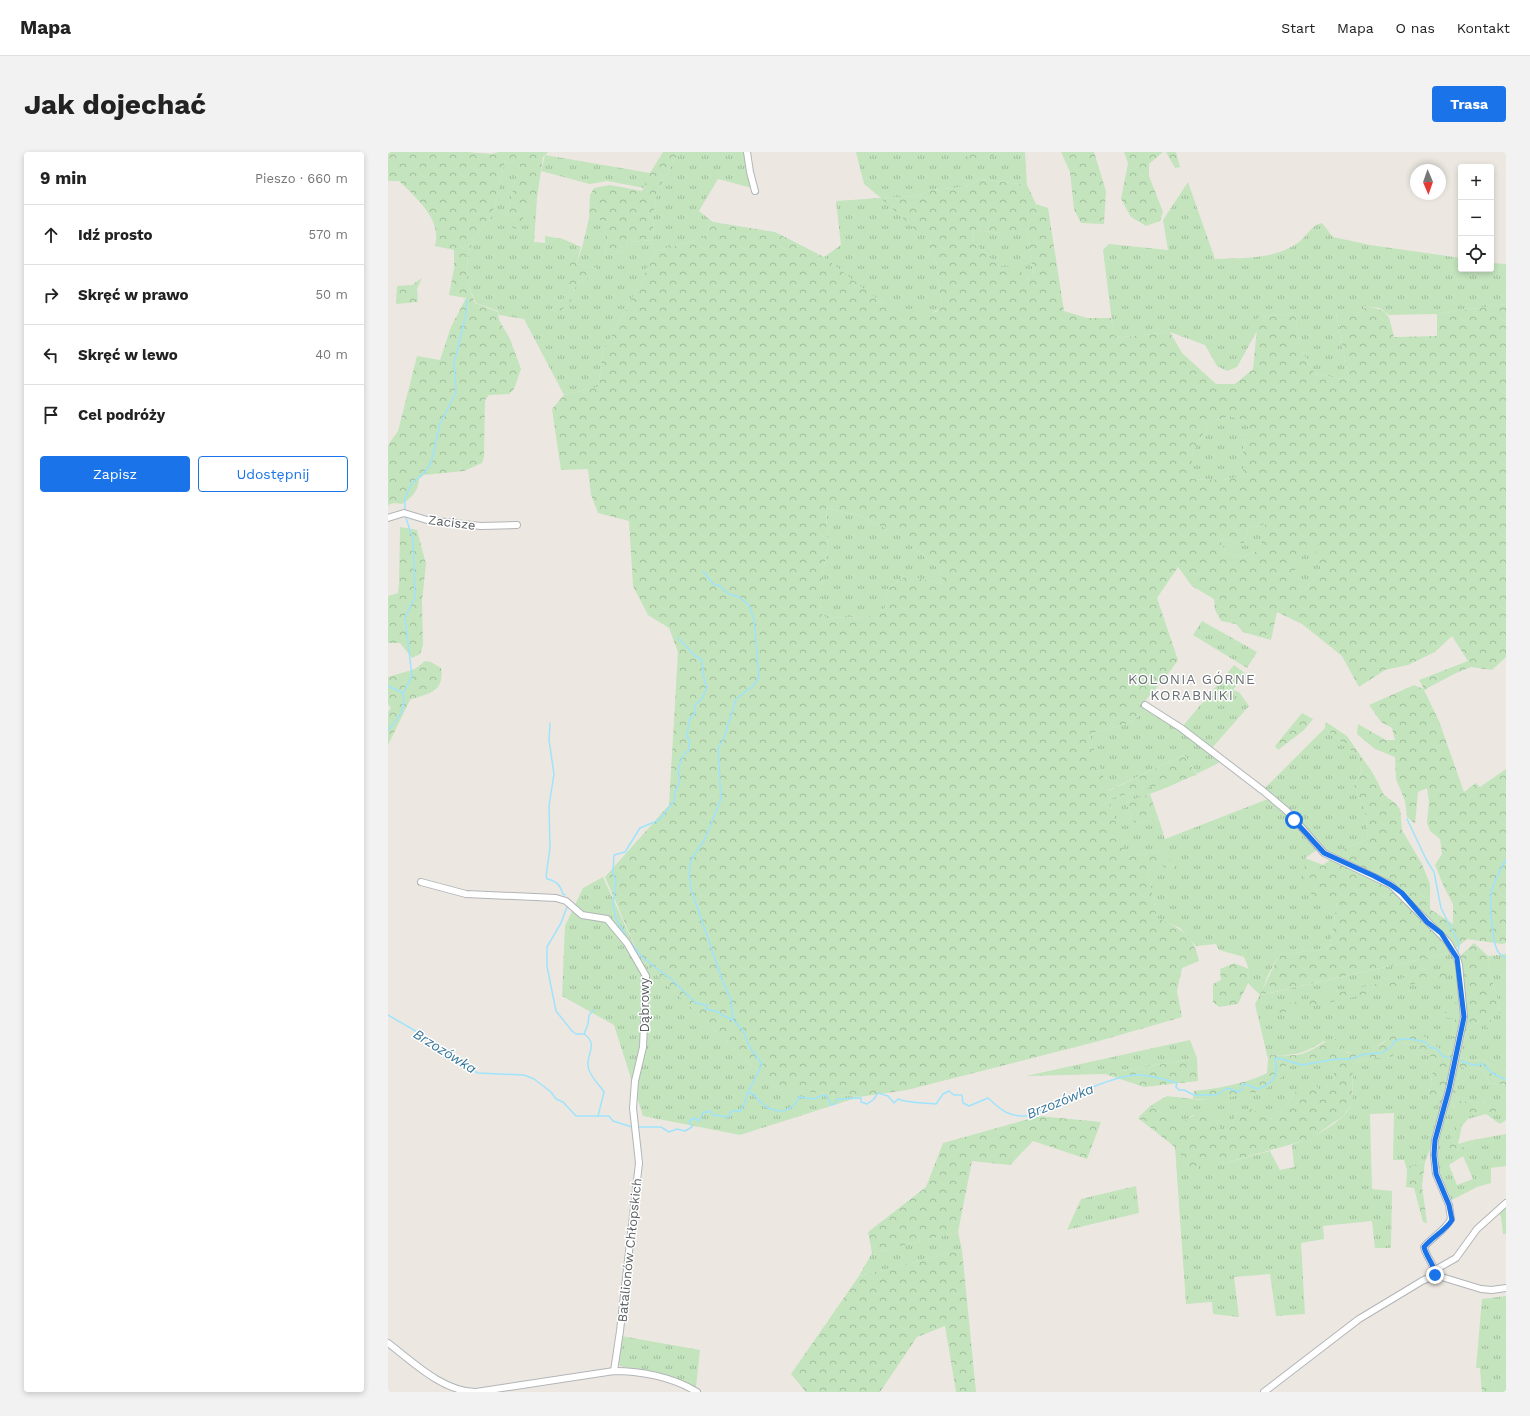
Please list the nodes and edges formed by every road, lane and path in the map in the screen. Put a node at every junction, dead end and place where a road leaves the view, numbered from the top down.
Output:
1 (747, 152) edge
2 (755, 191) dead end
3 (388, 518) edge
4 (517, 524) dead end
5 (1145, 705) dead end
6 (421, 882) dead end
7 (634, 1128) joint
8 (1506, 1203) edge
9 (1435, 1273) junction
10 (1506, 1288) edge
11 (388, 1343) edge
12 (614, 1371) junction
13 (476, 1392) edge
14 (697, 1392) edge
15 (1264, 1392) edge

1 - 2 street
3 - 4 street, Zacisze
5 - 9 street
6 - 7 street, Dąbrowy
7 - 12 street, Batalionów Chłopskich
8 - 9 street
9 - 10 street
9 - 15 street
11 - 13 street
12 - 13 street
12 - 14 street

